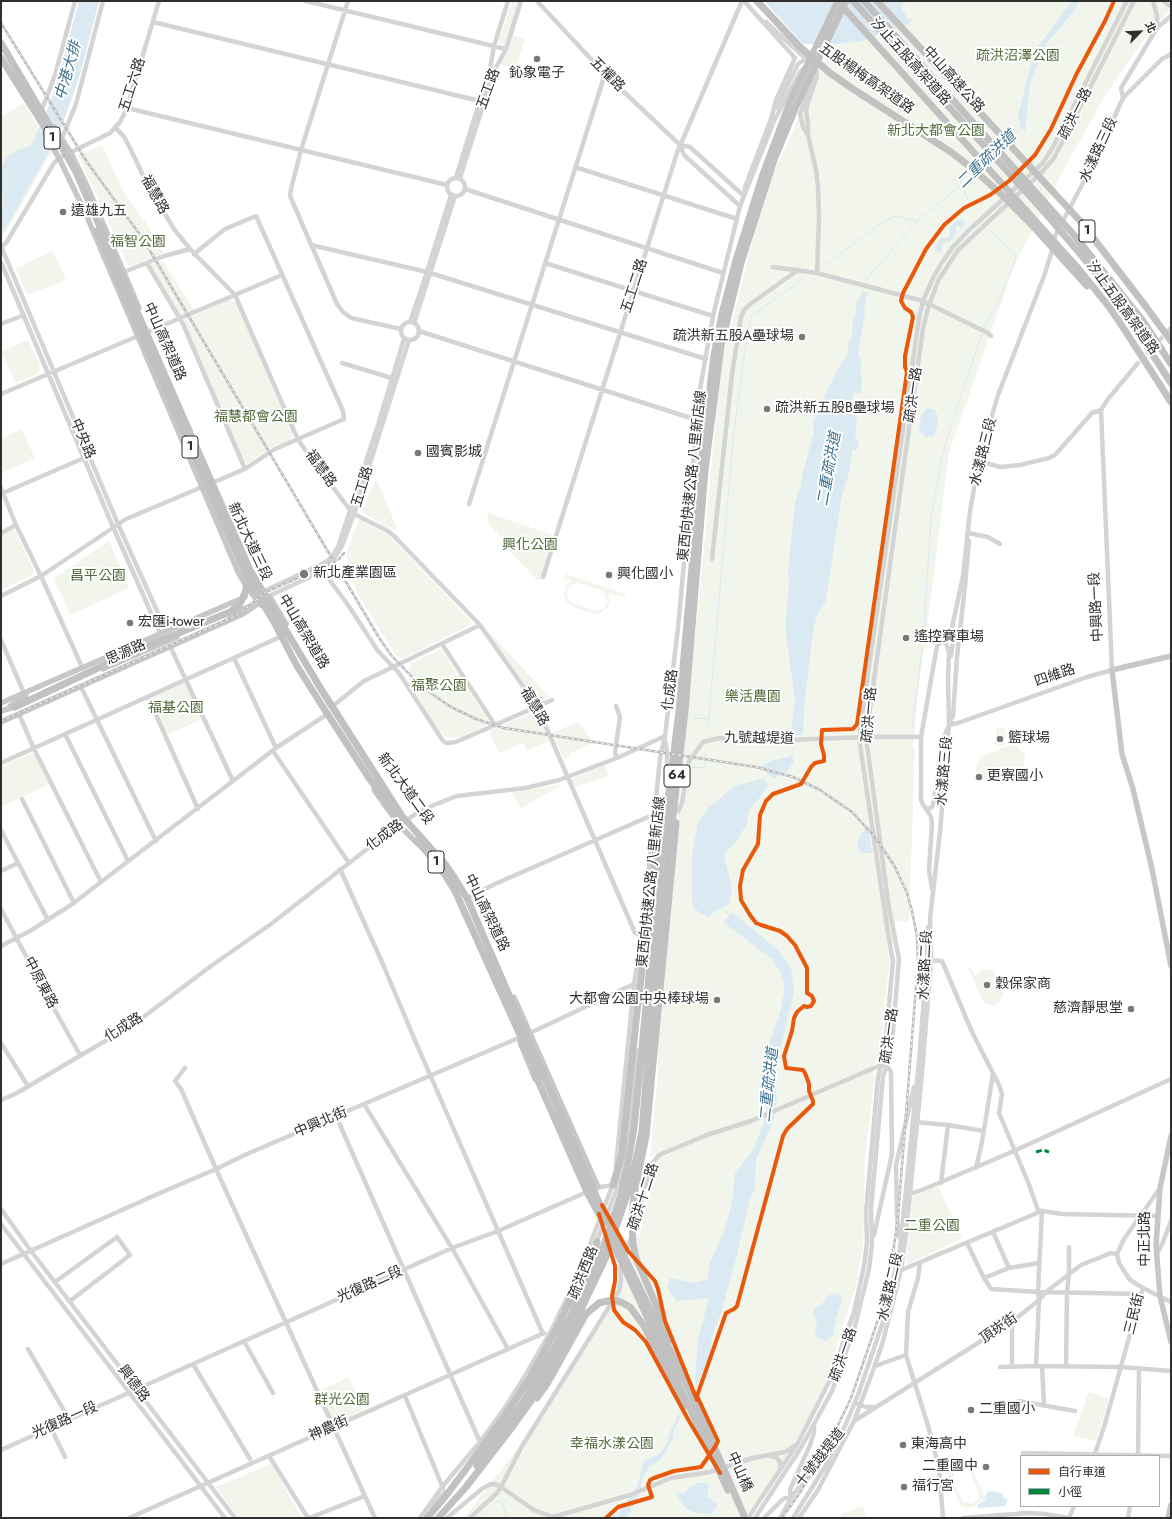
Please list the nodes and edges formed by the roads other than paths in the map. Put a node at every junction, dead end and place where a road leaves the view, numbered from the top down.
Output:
1 (75, 1) edge
2 (103, 1) edge
3 (159, 1) edge
4 (306, 1) edge
5 (348, 1) edge
6 (508, 1) edge
7 (521, 1) edge
8 (537, 1) edge
9 (757, 1) edge
10 (838, 1) edge
11 (846, 1) edge
12 (853, 1) edge
13 (864, 1) edge
14 (877, 1) edge
15 (883, 1) edge
16 (1127, 1) edge
17 (1134, 1) edge
18 (1153, 1) edge
19 (1164, 1) edge
20 (744, 2) edge
21 (1171, 6) edge
22 (345, 10) junction
23 (1171, 16) edge
24 (153, 22) junction
25 (1157, 28) junction
26 (1, 40) edge
27 (1, 43) edge
28 (494, 46) junction
29 (506, 49) junction
30 (1, 51) edge
31 (1171, 54) edge
32 (1, 58) edge
33 (808, 60) junction
34 (1, 63) edge
35 (328, 64) junction
36 (605, 74) junction
37 (1123, 98) junction
38 (482, 101) junction
39 (127, 108) junction
40 (40, 116) junction
41 (773, 120) junction
42 (116, 128) junction
43 (994, 129) junction
44 (808, 135) junction
45 (59, 141) junction
46 (680, 145) junction
47 (62, 150) junction
48 (301, 150) junction
49 (71, 153) junction
50 (62, 157) junction
51 (575, 167) junction
52 (458, 178) junction
53 (447, 185) junction
54 (465, 189) junction
55 (453, 195) junction
56 (664, 196) junction
57 (744, 196) junction
58 (740, 206) junction
59 (558, 219) junction
60 (737, 219) junction
61 (311, 245) junction
62 (1, 247) edge
63 (647, 248) junction
64 (190, 249) junction
65 (194, 254) junction
66 (1, 262) edge
67 (147, 263) junction
68 (546, 263) junction
69 (773, 267) dead end
70 (1098, 269) junction
71 (798, 270) junction
72 (124, 272) junction
73 (429, 273) junction
74 (723, 273) junction
75 (817, 273) junction
76 (282, 275) junction
77 (634, 290) junction
78 (235, 295) junction
79 (923, 302) junction
80 (532, 305) junction
81 (929, 305) junction
82 (24, 315) junction
83 (713, 316) junction
84 (180, 319) junction
85 (412, 322) junction
86 (1119, 322) junction
87 (1, 324) edge
88 (1171, 328) edge
89 (401, 329) junction
90 (419, 331) junction
91 (1167, 332) dead end
92 (620, 333) junction
93 (144, 334) junction
94 (991, 336) dead end
95 (407, 340) junction
96 (1171, 341) edge
97 (706, 359) junction
98 (513, 362) junction
99 (342, 363) dead end
100 (1138, 363) tunnel mouth
101 (1171, 364) edge
102 (52, 373) junction
103 (394, 379) junction
104 (1171, 383) edge
105 (602, 389) junction
106 (1, 394) edge
107 (1171, 402) edge
108 (1101, 410) junction
109 (697, 420) junction
110 (298, 439) junction
111 (84, 458) junction
112 (979, 461) junction
113 (245, 469) junction
114 (212, 484) junction
115 (202, 487) junction
116 (2, 491) edge
117 (469, 504) dead end
118 (350, 510) junction
119 (354, 514) junction
120 (118, 524) junction
121 (16, 525) junction
122 (113, 527) junction
123 (1, 533) edge
124 (233, 533) junction
125 (968, 533) junction
126 (1000, 544) dead end
127 (712, 559) dead end
128 (323, 571) junction
129 (41, 576) junction
130 (543, 577) dead end
131 (258, 592) junction
132 (1, 596) edge
133 (267, 598) junction
134 (259, 603) junction
135 (694, 611) junction
136 (480, 625) junction
137 (952, 627) junction
138 (163, 632) junction
139 (280, 637) junction
140 (1, 640) edge
141 (946, 643) junction
142 (442, 644) junction
143 (170, 646) junction
144 (1171, 656) edge
145 (234, 658) junction
146 (95, 663) junction
147 (949, 663) junction
148 (82, 667) junction
149 (393, 667) junction
150 (1112, 670) junction
151 (186, 680) junction
152 (81, 687) junction
153 (24, 693) junction
154 (148, 697) junction
155 (552, 700) dead end
156 (1, 703) edge
157 (334, 705) junction
158 (537, 706) junction
159 (616, 706) dead end
160 (15, 707) junction
161 (1, 711) edge
162 (19, 714) junction
163 (326, 715) junction
164 (96, 720) junction
165 (1, 722) edge
166 (949, 724) junction
167 (495, 725) junction
168 (65, 734) junction
169 (665, 736) junction
170 (860, 737) junction
171 (866, 737) junction
172 (921, 737) junction
173 (34, 748) junction
174 (274, 750) junction
175 (617, 758) junction
176 (1, 763) edge
177 (672, 764) junction
178 (568, 777) junction
179 (233, 781) junction
180 (22, 798) dead end
181 (198, 809) junction
182 (927, 810) junction
183 (654, 814) junction
184 (405, 817) junction
185 (399, 824) junction
186 (1, 830) edge
187 (595, 840) junction
188 (156, 841) junction
189 (425, 852) junction
190 (128, 861) junction
191 (349, 862) junction
192 (18, 863) junction
193 (340, 869) junction
194 (1, 871) edge
195 (101, 882) junction
196 (933, 893) junction
197 (469, 897) junction
198 (74, 903) junction
199 (1, 909) edge
200 (48, 920) junction
201 (667, 920) junction
202 (642, 935) junction
203 (16, 939) junction
204 (1, 946) edge
205 (929, 960) junction
206 (1171, 966) edge
207 (634, 984) junction
208 (641, 985) junction
209 (530, 1033) junction
210 (518, 1038) junction
211 (1, 1043) edge
212 (534, 1043) junction
213 (522, 1046) junction
214 (80, 1055) junction
215 (884, 1065) junction
216 (185, 1068) dead end
217 (918, 1068) junction
218 (993, 1074) junction
219 (431, 1075) junction
220 (540, 1079) junction
221 (1171, 1079) edge
222 (28, 1086) junction
223 (1, 1100) edge
224 (364, 1104) junction
225 (336, 1116) junction
226 (915, 1122) junction
227 (948, 1125) junction
228 (984, 1131) junction
229 (1171, 1136) edge
230 (1014, 1151) junction
231 (892, 1154) junction
232 (898, 1154) junction
233 (976, 1168) junction
234 (216, 1169) junction
235 (941, 1183) junction
236 (616, 1186) junction
237 (598, 1187) junction
238 (1160, 1188) junction
239 (585, 1192) junction
240 (910, 1194) junction
241 (1, 1209) edge
242 (1042, 1211) junction
243 (1141, 1216) junction
244 (1157, 1216) junction
245 (1171, 1220) edge
246 (605, 1221) junction
247 (1, 1224) edge
248 (498, 1231) junction
249 (993, 1232) junction
250 (597, 1242) junction
251 (967, 1243) junction
252 (872, 1244) junction
253 (1069, 1247) dead end
254 (452, 1248) junction
255 (900, 1249) junction
256 (31, 1251) junction
257 (23, 1254) junction
258 (1117, 1254) junction
259 (1157, 1254) junction
260 (920, 1263) junction
261 (1039, 1263) junction
262 (1, 1264) edge
263 (1009, 1268) junction
264 (404, 1269) junction
265 (581, 1269) junction
266 (901, 1270) junction
267 (895, 1271) junction
268 (1069, 1274) junction
269 (984, 1278) junction
270 (55, 1282) junction
271 (1143, 1288) junction
272 (1038, 1292) junction
273 (1046, 1292) junction
274 (1066, 1292) junction
275 (1141, 1294) junction
276 (1160, 1296) junction
277 (1038, 1300) junction
278 (70, 1301) junction
279 (1171, 1302) edge
280 (1012, 1314) dead end
281 (286, 1322) junction
282 (1012, 1322) junction
283 (551, 1331) junction
284 (1170, 1333) edge
285 (543, 1334) junction
286 (244, 1341) junction
287 (1171, 1342) edge
288 (28, 1349) dead end
289 (508, 1349) junction
290 (906, 1355) junction
291 (193, 1364) junction
292 (875, 1366) junction
293 (1012, 1366) junction
294 (1036, 1366) junction
295 (1042, 1366) junction
296 (1066, 1366) junction
297 (1000, 1367) dead end
298 (1121, 1367) junction
299 (1139, 1369) junction
300 (1171, 1371) edge
301 (450, 1374) junction
302 (915, 1382) junction
303 (136, 1389) junction
304 (690, 1390) junction
305 (273, 1392) dead end
306 (129, 1393) junction
307 (405, 1396) junction
308 (1019, 1401) dead end
309 (855, 1402) junction
310 (860, 1405) junction
311 (879, 1405) junction
312 (1044, 1405) junction
313 (1075, 1411) dead end
314 (69, 1419) junction
315 (854, 1421) junction
316 (811, 1423) junction
317 (334, 1426) junction
318 (845, 1426) junction
319 (51, 1428) junction
320 (480, 1442) junction
321 (798, 1443) junction
322 (1, 1450) edge
323 (1023, 1453) dead end
324 (1094, 1455) edge
325 (1138, 1455) edge
326 (269, 1456) junction
327 (766, 1456) junction
328 (1160, 1456) edge
329 (1171, 1456) edge
330 (65, 1457) dead end
331 (713, 1458) junction
332 (250, 1459) dead end
333 (780, 1469) junction
334 (484, 1470) junction
335 (208, 1482) junction
336 (200, 1486) junction
337 (442, 1487) junction
338 (501, 1487) junction
339 (445, 1492) junction
340 (365, 1496) junction
341 (791, 1498) junction
342 (1171, 1505) edge
343 (1074, 1507) edge
344 (1130, 1507) edge
345 (972, 1517) edge
346 (129, 1518) edge
347 (225, 1518) edge
348 (235, 1518) edge
349 (308, 1518) edge
350 (375, 1518) edge
351 (420, 1518) edge
352 (427, 1518) edge
353 (433, 1518) edge
354 (438, 1518) edge
355 (446, 1518) edge
356 (470, 1518) edge
357 (740, 1518) edge
358 (745, 1518) edge
359 (748, 1518) edge
360 (755, 1518) edge
361 (764, 1518) edge
362 (780, 1518) edge
363 (793, 1518) edge
364 (799, 1518) edge
365 (943, 1518) edge
366 (963, 1518) edge
367 (1068, 1518) edge
368 (1128, 1518) edge
369 (1168, 1518) edge

1 - 40 street
2 - 45 street
3 - 24 street, 五工六路
4 - 22 street
5 - 22 street
6 - 28 street, 五工路
7 - 29 street, 五工路
8 - 36 street, 五權路
9 - 86 highway, 五股楊梅高架道路 / 1
10 - 86 highway, 汐止五股高架道路 / 1
10 - 177 highway, 東西向快速公路 八里新店線 / 64
11 - 135 highway, 東西向快速公路 八里新店線 / 64
12 - 70 highway, 中山高速公路 / 1
13 - 70 highway, 中山高速公路 / 1
14 - 43 highway, 汐止五股高架道路 / 1
15 - 43 highway, 1
16 - 79 street, 疏洪一路
17 - 81 street, 疏洪一路
18 - 25 street
19 - 21 street
20 - 33 street
20 - 41 street
20 - 46 street, 五工二路
22 - 28 street
22 - 35 street
23 - 25 street
24 - 35 street
24 - 39 street, 五工六路
25 - 37 street
26 - 40 main road, 1
27 - 124 highway, 中山高架道路 / 1
28 - 29 street
28 - 38 street, 五工路
29 - 38 street, 五工路
30 - 40 highway
31 - 37 street, 水漾路三段
32 - 220 highway, 中山高架道路 / 1
33 - 41 street
33 - 44 street
34 - 40 main road, 1
35 - 38 street
35 - 48 street
36 - 46 street, 五權路
36 - 51 street
37 - 112 street, 水漾路三段
38 - 52 street, 五工路
39 - 42 street, 五工六路
39 - 48 street
40 - 45 main road, 1
40 - 47 main road, 1
40 - 50 main road, 1
41 - 44 street
41 - 57 street, 化成路
42 - 49 street, 五工六路
42 - 64 street, 福慧路
43 - 96 highway, 汐止五股高架道路 / 1
44 - 75 street
45 - 47 main road, 1
45 - 49 main road, 1
46 - 56 street, 五工二路
46 - 57 street, 五權路
46 - 58 street, 五權路
47 - 50 main road, 1
48 - 53 street
48 - 61 street
49 - 50 street, 五工六路
49 - 72 main road, 新北大道三段 / 1
50 - 62 street
50 - 93 main road, 新北大道三段 / 1
51 - 56 street
51 - 59 street
52 - 53 street
52 - 54 street
53 - 55 street
54 - 55 street
54 - 59 street
55 - 73 street
56 - 60 street
56 - 63 street, 五工二路
57 - 58 street, 化成路
58 - 60 street, 化成路
59 - 63 street
59 - 68 street
60 - 74 street, 化成路
61 - 73 street
61 - 89 street
62 - 102 street, 中央路
63 - 74 street
63 - 77 street, 五工二路
64 - 65 street, 福慧路
64 - 67 street
65 - 76 street
65 - 78 street, 福慧路
66 - 82 street, 中央路
67 - 72 street
67 - 84 street
68 - 77 street
68 - 80 street
69 - 71 street
70 - 101 highway, 中山高速公路 / 1
70 - 104 highway, 中山高速公路 / 1
71 - 75 street
71 - 127 street
72 - 93 main road, 新北大道三段 / 1
73 - 80 street
73 - 85 street
74 - 83 street, 化成路
75 - 79 street
76 - 78 street
76 - 110 street
77 - 83 street
77 - 92 street, 五工二路
78 - 84 street
78 - 110 street, 福慧路
79 - 81 street
79 - 170 street, 疏洪一路
80 - 92 street
80 - 98 street
81 - 94 street
81 - 171 street, 疏洪一路
82 - 87 street
82 - 102 street, 中央路
83 - 97 street, 化成路
84 - 93 street
84 - 113 street
85 - 89 street
85 - 90 street
86 - 107 highway, 汐止五股高架道路 / 1
88 - 91 street
89 - 95 street
90 - 95 street
90 - 98 street
92 - 97 street
92 - 105 street, 五工二路
93 - 102 street
93 - 114 main road, 新北大道三段 / 1
93 - 115 main road, 新北大道三段 / 1
95 - 103 street, 五工路
97 - 109 street, 化成路
98 - 105 street
98 - 117 street
99 - 103 street
100 - 108 street
102 - 106 street
102 - 111 street, 中央路
102 - 120 street, 中央路
103 - 118 street, 五工路
103 - 119 street, 五工路
105 - 109 street
105 - 130 street, 五工二路
108 - 112 street
108 - 150 street, 中興路一段
109 - 169 street, 化成路
110 - 113 street
110 - 118 street, 福慧路
111 - 116 street
111 - 122 street, 中央路
112 - 125 street, 水漾路三段
113 - 114 street
114 - 115 street
114 - 131 main road, 新北大道三段 / 1
115 - 120 street
115 - 131 main road, 新北大道三段 / 1
116 - 121 street
118 - 119 street, 福慧路
118 - 131 street, 五工路
119 - 128 street, 五工路
119 - 136 street, 福慧路
120 - 122 street
120 - 138 street, 中央路
121 - 123 street
121 - 129 street
122 - 129 street
122 - 138 street, 中央路
124 - 160 highway
124 - 184 highway, 中山高架道路 / 1
125 - 126 street
125 - 137 street, 水漾路三段
125 - 166 street
128 - 133 street, 五工路
128 - 149 street
129 - 132 street
129 - 148 street
131 - 133 highway
131 - 134 main road, 新北大道三段 / 1
131 - 138 main road, 思源路
133 - 134 main road, 思源路
133 - 157 main road, 新北大道二段 / 1
133 - 184 highway
134 - 139 main road, 新北大道二段 / 1
134 - 143 main road, 思源路
134 - 160 main road, 思源路
135 - 201 highway
135 - 354 highway, 東西向快速公路 八里新店線 / 64
136 - 142 street
136 - 158 street, 福慧路
137 - 141 street, 水漾路三段
137 - 147 street
138 - 146 main road, 思源路
139 - 145 street
139 - 163 main road, 新北大道二段 / 1
140 - 153 street
141 - 147 street, 水漾路三段
141 - 172 street
142 - 149 street
142 - 167 street
143 - 151 street
143 - 152 main road, 思源路
144 - 150 main road, 四維路
145 - 151 street
145 - 174 street
146 - 148 main road, 思源路
146 - 161 main road, 思源路
147 - 166 street, 水漾路三段
148 - 153 main road, 思源路
149 - 157 street
149 - 167 street
150 - 166 street, 四維路
150 - 206 main road, 中興路一段
151 - 154 street
151 - 179 street
152 - 162 main road, 思源路
152 - 164 street
153 - 156 main road, 思源路
154 - 164 street
154 - 181 street
155 - 158 street
157 - 184 main road, 新北大道二段 / 1
158 - 167 street
158 - 178 street, 福慧路
159 - 175 street
160 - 161 main road, 思源路
162 - 165 main road, 思源路
162 - 173 street
163 - 174 street
163 - 185 main road, 新北大道二段 / 1
164 - 168 street
164 - 188 street
166 - 182 street
166 - 196 street, 水漾路三段
168 - 173 street
168 - 190 street
169 - 170 street, 九號越堤道
169 - 175 street, 化成路
169 - 183 street, 疏洪西路
170 - 171 street
170 - 215 street, 疏洪一路
171 - 172 street
171 - 215 street, 疏洪一路
172 - 182 street
173 - 176 street
173 - 195 street
174 - 179 street
174 - 191 street
175 - 178 street, 化成路
177 - 236 highway
177 - 353 highway, 東西向快速公路 八里新店線 / 64
178 - 184 street, 化成路
178 - 187 street, 福慧路
179 - 181 street
180 - 198 street
181 - 188 street
182 - 196 street
183 - 187 street
183 - 202 street, 疏洪西路
184 - 185 street, 化成路
184 - 197 main road, 新北大道二段 / 1
184 - 246 highway, 中山高架道路 / 1
185 - 189 main road, 新北大道二段 / 1
185 - 191 street, 化成路
186 - 192 street
187 - 197 street
187 - 202 street, 福慧路
188 - 190 street
189 - 210 main road, 新北大道二段 / 1
189 - 220 highway
190 - 195 street
191 - 193 street, 化成路
192 - 194 street
192 - 200 street
193 - 214 street, 化成路
193 - 219 street
195 - 198 street
196 - 205 street, 水漾路二段
197 - 209 main road, 新北大道二段 / 1
198 - 200 street
199 - 203 street, 中原東路
200 - 203 street
201 - 236 highway
201 - 304 highway
202 - 207 street, 疏洪西路
202 - 208 street, 疏洪西路
203 - 204 street
203 - 214 street, 中原東路
205 - 217 street, 水漾路二段
205 - 218 street
205 - 226 street, 水漾路二段
207 - 208 street
207 - 209 street, 中興北街
207 - 236 street, 疏洪西路
208 - 236 street, 疏洪西路
209 - 210 street, 中興北街
209 - 212 main road, 新北大道二段 / 1
210 - 213 main road, 新北大道二段 / 1
210 - 219 street, 中興北街
211 - 222 street
212 - 237 main road, 1
212 - 246 highway
213 - 239 main road, 1
213 - 246 highway
214 - 222 street, 化成路
215 - 231 street
215 - 252 street, 疏洪一路
215 - 316 street, 疏洪一路
215 - 338 street, 疏洪十二路
216 - 234 street
217 - 226 street, 水漾路二段
217 - 232 street
218 - 228 street
218 - 230 street
219 - 224 street, 中興北街
219 - 248 street
220 - 246 highway, 中山高架道路 / 1
221 - 230 street
222 - 223 street, 化成路
224 - 225 street, 中興北街
224 - 254 street
225 - 234 street, 中興北街
225 - 264 street
226 - 227 street
226 - 240 street, 水漾路二段
226 - 255 street, 水漾路二段
227 - 228 street
227 - 235 street
228 - 233 street
229 - 238 main road, 中正北路
230 - 233 street
230 - 242 street
231 - 232 street
231 - 252 street
232 - 255 street
233 - 235 street
234 - 256 street, 中興北街
234 - 281 street
235 - 240 street
236 - 237 street, 光復路二段
236 - 250 street, 疏洪西路
236 - 265 street, 疏洪西路
237 - 239 street, 光復路二段
238 - 243 street
238 - 244 main road, 中正北路
239 - 248 street, 光復路二段
240 - 266 street, 水漾路二段
241 - 256 street, 興德路
242 - 243 street
242 - 249 street
242 - 261 street
243 - 244 street
243 - 258 street
244 - 259 main road, 中正北路
245 - 259 street
246 - 304 highway, 中山橋 / 1
246 - 331 highway, 中山橋 / 1
247 - 257 street, 興德路
248 - 254 street, 光復路二段
248 - 285 street
249 - 251 street
249 - 263 street
250 - 334 highway
250 - 339 street, 疏洪西路
251 - 260 street
251 - 269 street
252 - 316 street, 疏洪一路
253 - 268 street
254 - 264 street, 光復路二段
254 - 289 street
255 - 267 street, 水漾路二段
256 - 257 street, 中興北街
256 - 270 street, 興德路
257 - 262 street, 中興北街
257 - 306 street, 興德路
258 - 268 street, 頂崁街
258 - 271 street, 三民街
259 - 276 main road, 中正北路
260 - 266 street
260 - 290 street
261 - 263 street
261 - 272 street
263 - 269 street
264 - 281 street, 光復路二段
264 - 301 street
265 - 283 street, 疏洪西路
265 - 352 highway
266 - 267 street
266 - 292 street, 水漾路二段
267 - 309 street, 水漾路二段
268 - 273 street, 頂崁街
268 - 274 street
269 - 272 street
270 - 278 street, 興德路
270 - 278 street
271 - 275 street, 三民街
271 - 276 street
272 - 273 street
272 - 277 street
273 - 274 street
273 - 277 street, 頂崁街
274 - 275 street
274 - 296 street
275 - 298 street, 三民街
276 - 279 street
276 - 284 main road, 中正北路
277 - 282 street, 頂崁街
277 - 294 street
278 - 303 street, 興德路
280 - 282 street
281 - 286 street, 光復路二段
281 - 317 street
282 - 293 street
282 - 302 street, 頂崁街
283 - 285 street, 神農街
283 - 320 street, 疏洪西路
284 - 287 main road, 中正北路
285 - 289 street, 神農街
286 - 291 street, 光復路二段
286 - 305 street
288 - 314 street
289 - 301 street, 神農街
290 - 292 street
290 - 302 street
291 - 303 street, 光復路二段
291 - 332 street
292 - 310 street, 水漾路二段
293 - 294 street
293 - 297 street
294 - 295 street
295 - 296 street
295 - 312 street
296 - 298 street
298 - 299 street
298 - 324 street, 三民街
299 - 300 street
299 - 325 street
301 - 307 street, 神農街
301 - 320 street
302 - 311 street, 頂崁街
302 - 365 street
303 - 306 street, 光復路二段
303 - 335 street, 興德路
304 - 358 highway, 中山橋 / 1
306 - 314 street, 光復路一段
306 - 336 street, 興德路
307 - 317 street, 神農街
307 - 337 street
308 - 312 street
309 - 310 street
309 - 318 street, 水漾路二段
310 - 311 street
310 - 315 street, 水漾路二段
311 - 315 street, 頂崁街
312 - 313 street
314 - 319 street, 光復路一段
315 - 318 street, 十號越堤道
315 - 364 street, 水漾路二段
316 - 321 street, 疏洪一路
316 - 341 street, 十號越堤道
316 - 360 street, 疏洪一路
317 - 326 street, 神農街
317 - 340 street
318 - 341 street, 十號越堤道
318 - 363 street, 水漾路二段
319 - 322 street, 光復路一段
319 - 330 street
320 - 337 street, 疏洪西路
321 - 327 street
321 - 333 street, 疏洪一路
323 - 324 street
326 - 335 street, 神農街
326 - 349 street
327 - 333 street
327 - 338 street
328 - 329 street
331 - 334 highway
331 - 357 highway, 中山橋 / 1
333 - 359 street
334 - 355 highway
335 - 336 street, 神農街
335 - 348 street, 興德路
336 - 346 street, 神農街
336 - 347 street, 興德路
337 - 339 street
337 - 351 street, 疏洪西路
338 - 355 street
338 - 356 street
339 - 351 street, 疏洪西路
340 - 349 street
340 - 350 street
341 - 361 street, 十號越堤道
341 - 362 street, 十號越堤道
342 - 369 main road
343 - 367 street
344 - 368 street
345 - 366 street
345 - 367 street

